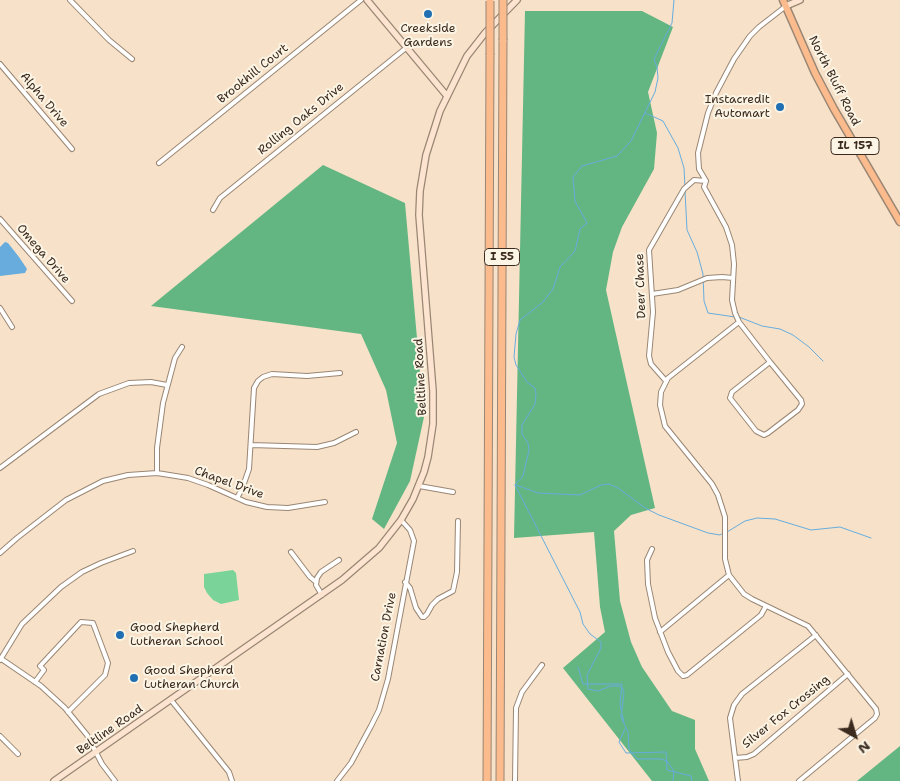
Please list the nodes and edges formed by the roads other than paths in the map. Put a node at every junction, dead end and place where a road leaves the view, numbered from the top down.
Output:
1 (70, 0) edge
2 (360, 0) edge
3 (367, 0) edge
4 (490, 0) edge
5 (503, 0) edge
6 (517, 0) edge
7 (800, 0) edge
8 (786, 2) edge
9 (406, 48) junction
10 (132, 59) dead end
11 (0, 64) edge
12 (446, 96) junction
13 (72, 149) dead end
14 (159, 163) dead end
15 (706, 181) junction
16 (213, 210) dead end
17 (0, 219) edge
18 (900, 222) edge
19 (733, 278) junction
20 (652, 294) junction
21 (72, 301) dead end
22 (0, 308) edge
23 (739, 322) junction
24 (12, 327) dead end
25 (182, 347) dead end
26 (770, 362) junction
27 (340, 373) dead end
28 (666, 381) junction
29 (167, 385) junction
30 (356, 432) dead end
31 (251, 445) junction
32 (0, 468) edge
33 (157, 474) junction
34 (419, 486) junction
35 (453, 492) dead end
36 (237, 498) junction
37 (325, 502) dead end
38 (401, 520) junction
39 (458, 521) dead end
40 (652, 549) dead end
41 (134, 551) dead end
42 (292, 552) dead end
43 (0, 553) edge
44 (339, 560) dead end
45 (729, 575) junction
46 (316, 582) junction
47 (405, 582) junction
48 (322, 595) junction
49 (766, 606) junction
50 (660, 632) junction
51 (816, 635) junction
52 (0, 659) edge
53 (542, 665) dead end
54 (848, 674) junction
55 (35, 682) junction
56 (170, 700) junction
57 (68, 712) junction
58 (0, 736) edge
59 (97, 751) junction
60 (18, 754) dead end
61 (735, 758) junction
62 (54, 781) edge
63 (115, 781) edge
64 (232, 781) edge
65 (337, 781) edge
66 (487, 781) edge
67 (500, 781) edge
68 (515, 781) edge
69 (738, 781) edge
70 (799, 781) edge

1 - 10 street
2 - 14 street, Brookhill Court
3 - 9 main road
4 - 66 highway, I 55, bridge
5 - 67 highway, I 55, bridge
6 - 12 main road, Beltline Road
7 - 8 main road
8 - 15 street
8 - 18 main road, North Bluff Road / IL 157
9 - 12 main road
9 - 16 street, Rolling Oaks Drive
11 - 13 street, Alpha Drive
12 - 34 main road, Beltline Road
15 - 19 street
15 - 20 street, Deer Chase
17 - 21 street, Omega Drive
19 - 20 street
19 - 23 street
20 - 28 street, Deer Chase
22 - 24 street
23 - 26 street
23 - 28 street
25 - 29 street
26 - 26 street
27 - 31 street
28 - 45 street
29 - 32 street
29 - 33 street
30 - 31 street
31 - 36 street
33 - 36 street, Chapel Drive
33 - 43 street, Chapel Drive
34 - 35 street
34 - 38 main road, Beltline Road
36 - 37 street, Chapel Drive
38 - 47 street, Carnation Drive
38 - 48 main road, Beltline Road
39 - 47 street
40 - 50 street
41 - 52 street
42 - 46 street
44 - 46 street
45 - 49 street
45 - 50 street
46 - 48 street
47 - 65 street, Carnation Drive
48 - 56 main road, Beltline Road
49 - 50 street
49 - 51 street
51 - 54 street
51 - 61 street
52 - 55 street
53 - 68 street
54 - 61 street, Silver Fox Crossing
54 - 70 street
55 - 57 street
55 - 57 street
56 - 59 main road, Beltline Road
56 - 64 street
57 - 59 street
58 - 60 street
59 - 62 main road, Beltline Road
59 - 63 street
61 - 69 street

